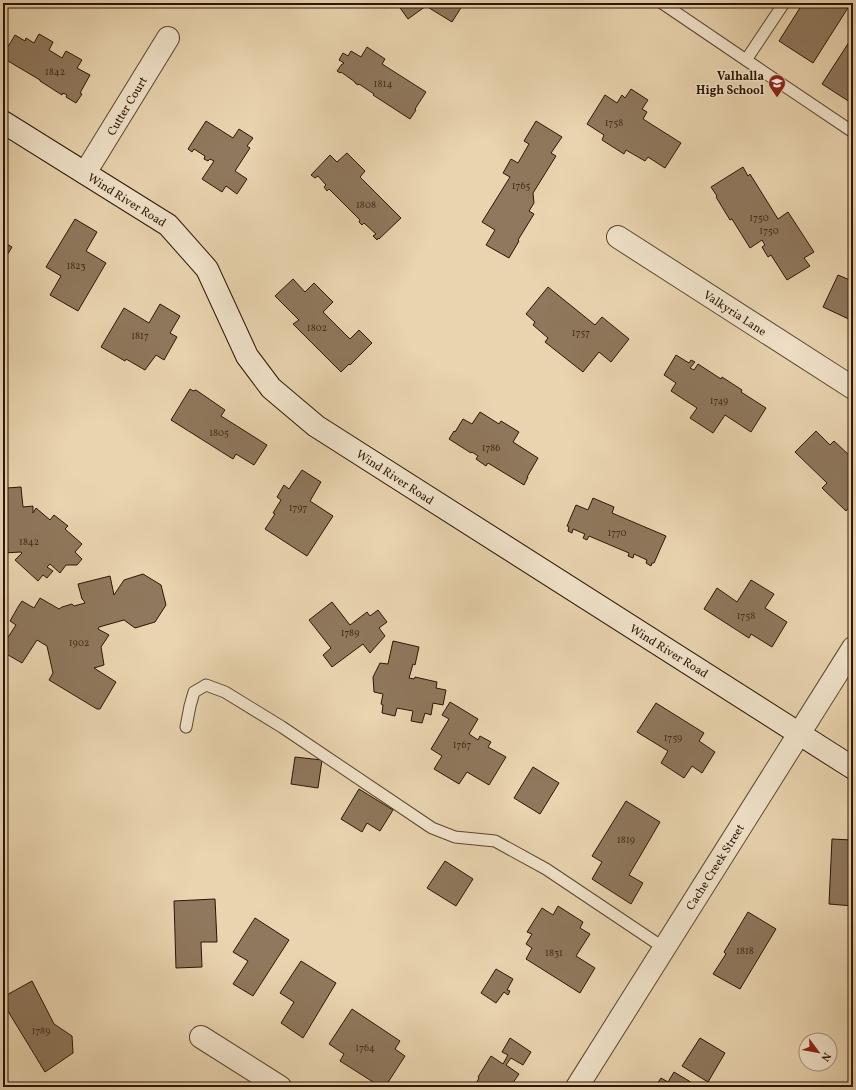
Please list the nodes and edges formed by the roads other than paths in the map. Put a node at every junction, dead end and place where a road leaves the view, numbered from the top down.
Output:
1 (662, 3) edge
2 (784, 3) edge
3 (168, 38) dead end
4 (746, 60) junction
5 (3, 122) edge
6 (853, 132) edge
7 (85, 173) junction
8 (618, 237) dead end
9 (853, 388) edge
10 (853, 648) edge
11 (186, 727) dead end
12 (799, 734) junction
13 (853, 768) edge
14 (664, 948) junction
15 (202, 1037) dead end
16 (280, 1087) edge
17 (577, 1087) edge

1 - 4 lane
2 - 4 lane
3 - 7 street, Cutter Court
4 - 6 lane
5 - 7 street, Wind River Road
7 - 12 street, Wind River Road
8 - 9 street, Valkyria Lane
10 - 12 street, Cache Creek Street
11 - 14 lane
12 - 13 street, Wind River Road
12 - 14 street, Cache Creek Street
14 - 17 street, Cache Creek Street
15 - 16 street

